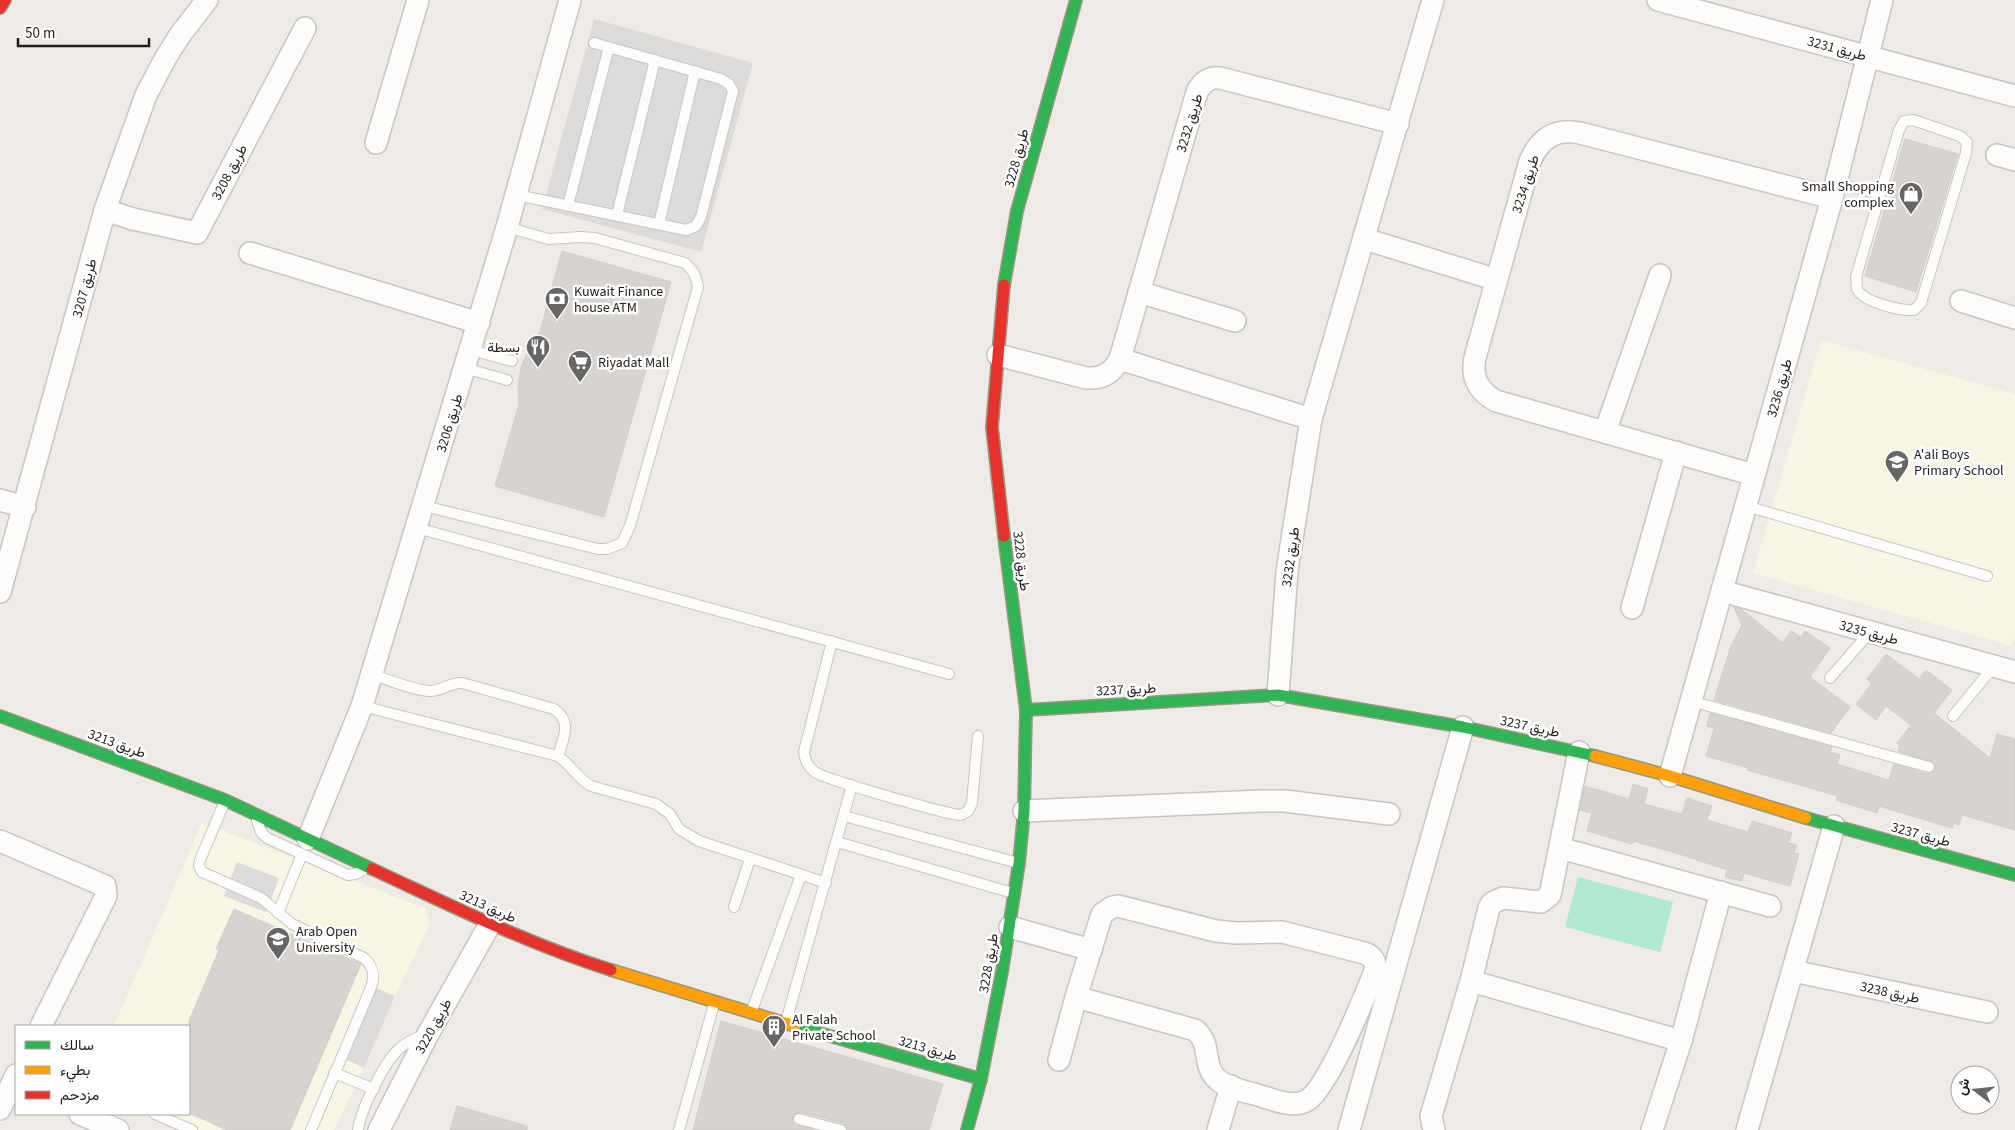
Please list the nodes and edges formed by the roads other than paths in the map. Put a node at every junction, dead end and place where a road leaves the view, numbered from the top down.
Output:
1 (5, 0) edge
2 (207, 0) edge
3 (418, 0) edge
4 (570, 0) edge
5 (1076, 0) edge
6 (1433, 0) edge
7 (1658, 0) edge
8 (1882, 0) edge
9 (1702, 6) edge
10 (0, 8) edge
11 (305, 28) dead end
12 (594, 43) dead end
13 (609, 47) junction
14 (1867, 56) junction
15 (655, 60) junction
16 (695, 71) junction
17 (2015, 96) edge
18 (1398, 124) junction
19 (376, 143) dead end
20 (1834, 190) junction
21 (1880, 194) junction
22 (516, 195) junction
23 (568, 205) junction
24 (105, 210) junction
25 (617, 215) junction
26 (658, 224) junction
27 (507, 228) junction
28 (1365, 239) junction
29 (250, 253) dead end
30 (1660, 275) dead end
31 (1497, 280) junction
32 (1139, 292) junction
33 (1961, 301) dead end
34 (2015, 318) edge
35 (1235, 321) dead end
36 (479, 323) junction
37 (998, 355) junction
38 (1120, 358) junction
39 (468, 359) junction
40 (512, 361) dead end
41 (507, 380) dead end
42 (1311, 419) junction
43 (1605, 432) junction
44 (1676, 452) junction
45 (1754, 475) junction
46 (0, 500) edge
47 (424, 506) junction
48 (1746, 506) junction
49 (24, 507) junction
50 (417, 528) junction
51 (1987, 576) dead end
52 (1722, 591) junction
53 (0, 592) edge
54 (1632, 608) dead end
55 (1870, 632) junction
56 (832, 641) junction
57 (1994, 666) junction
58 (2015, 672) edge
59 (371, 674) junction
60 (950, 674) dead end
61 (1830, 678) dead end
62 (1278, 695) junction
63 (1692, 701) junction
64 (362, 706) junction
65 (1026, 710) junction
66 (0, 716) edge
67 (1953, 716) dead end
68 (1463, 727) junction
69 (978, 736) dead end
70 (1579, 752) junction
71 (558, 756) junction
72 (1929, 767) dead end
73 (1670, 776) junction
74 (852, 785) junction
75 (225, 800) junction
76 (1024, 811) junction
77 (1389, 814) dead end
78 (256, 815) junction
79 (844, 816) junction
80 (1834, 826) junction
81 (0, 841) edge
82 (836, 842) junction
83 (305, 846) junction
84 (1560, 848) junction
85 (750, 859) junction
86 (1020, 863) junction
87 (366, 866) junction
88 (801, 875) junction
89 (2015, 875) edge
90 (826, 883) junction
91 (1721, 892) junction
92 (1015, 894) junction
93 (1770, 906) dead end
94 (734, 907) dead end
95 (278, 913) junction
96 (490, 924) junction
97 (1010, 927) junction
98 (1091, 950) junction
99 (1794, 972) junction
100 (1472, 982) junction
101 (1076, 997) junction
102 (714, 1003) junction
103 (1987, 1012) dead end
104 (751, 1014) junction
105 (786, 1023) junction
106 (42, 1025) edge
107 (428, 1034) junction
108 (1681, 1042) junction
109 (1059, 1060) dead end
110 (334, 1073) junction
111 (981, 1079) junction
112 (15, 1081) edge
113 (1231, 1086) junction
114 (374, 1089) junction
115 (0, 1109) edge
116 (82, 1115) edge
117 (157, 1115) edge
118 (799, 1119) dead end
119 (118, 1130) edge
120 (192, 1130) edge
121 (311, 1130) edge
122 (358, 1130) edge
123 (379, 1130) edge
124 (679, 1130) edge
125 (841, 1130) edge
126 (967, 1130) edge
127 (1218, 1130) edge
128 (1349, 1130) edge
129 (1434, 1130) edge
130 (1652, 1130) edge
131 (1747, 1130) edge

1 - 10 street
2 - 24 street, طريق 3207
3 - 19 street
4 - 22 street, طريق 3206
5 - 37 street, طريق 3228
6 - 18 street, طريق 3232
7 - 9 street, طريق 3231
8 - 14 street, طريق 3236
9 - 14 street, طريق 3231
11 - 24 street, طريق 3208
12 - 13 lane
13 - 15 lane
13 - 23 lane
14 - 17 street, طريق 3231
14 - 20 street, طريق 3236
15 - 16 lane
15 - 25 lane
16 - 26 lane
16 - 26 lane
18 - 28 street, طريق 3232
18 - 32 street, طريق 3232
20 - 21 lane
20 - 31 street, طريق 3234
20 - 45 street, طريق 3236
21 - 21 lane
22 - 23 lane
22 - 27 street, طريق 3206
23 - 25 lane
24 - 49 street, طريق 3207
25 - 26 lane
27 - 36 street, طريق 3206
27 - 47 lane
28 - 31 street
28 - 42 street, طريق 3232
29 - 36 street
30 - 43 street
31 - 43 street, طريق 3234
32 - 35 street
32 - 38 street, طريق 3232
33 - 34 street
36 - 39 street, طريق 3206
37 - 38 street, طريق 3232
37 - 65 street, طريق 3228
38 - 42 street
39 - 40 lane
39 - 41 lane
39 - 47 street, طريق 3206
42 - 62 street, طريق 3232
43 - 44 street, طريق 3234
44 - 45 street, طريق 3234
44 - 54 street
45 - 48 street, طريق 3236
46 - 49 street
47 - 50 street, طريق 3206
48 - 51 lane
48 - 52 street, طريق 3236
49 - 53 street, طريق 3207
50 - 56 lane
50 - 59 street, طريق 3206
52 - 55 street, طريق 3235
52 - 63 street, طريق 3236
55 - 57 street, طريق 3235
55 - 61 lane
56 - 60 lane
56 - 74 lane
57 - 58 street, طريق 3235
57 - 67 lane
59 - 64 street, طريق 3206
59 - 71 lane
62 - 65 street, طريق 3237
62 - 68 street, طريق 3237
63 - 72 lane
63 - 73 street, طريق 3236
64 - 71 lane
64 - 83 street, طريق 3206
65 - 76 street, طريق 3228
66 - 75 street, طريق 3213
68 - 70 street, طريق 3237
68 - 128 street
69 - 74 lane
70 - 73 street, طريق 3237
70 - 84 street
71 - 85 lane
73 - 80 street, طريق 3237
74 - 79 lane
75 - 78 street, طريق 3213
75 - 95 lane
76 - 77 street
76 - 86 street, طريق 3228
78 - 83 street, طريق 3213
78 - 83 lane
79 - 82 lane
79 - 86 lane
80 - 89 street, طريق 3237
80 - 99 street
81 - 106 street
82 - 90 lane
82 - 92 lane
83 - 87 street, طريق 3213
83 - 87 lane
83 - 95 lane
84 - 91 street
84 - 100 street
85 - 88 lane
85 - 94 lane
86 - 92 street, طريق 3228
87 - 96 street, طريق 3213
88 - 90 lane
88 - 104 lane
90 - 105 lane
91 - 93 street
91 - 108 street
92 - 97 street, طريق 3228
95 - 110 lane
96 - 102 street, طريق 3213
96 - 107 street, طريق 3220
97 - 98 street
97 - 111 street, طريق 3228
98 - 101 street
98 - 113 street
99 - 103 street, طريق 3238
99 - 131 street
100 - 108 street
100 - 129 street
101 - 109 street
101 - 113 street
102 - 104 street, طريق 3213
102 - 124 lane
104 - 105 street, طريق 3213
105 - 111 street, طريق 3213
107 - 114 lane
107 - 123 street, طريق 3220
108 - 130 street
110 - 114 lane
110 - 121 lane
111 - 126 street, طريق 3228
112 - 115 street
113 - 127 street
114 - 122 lane
116 - 119 street
117 - 120 lane
118 - 125 lane

